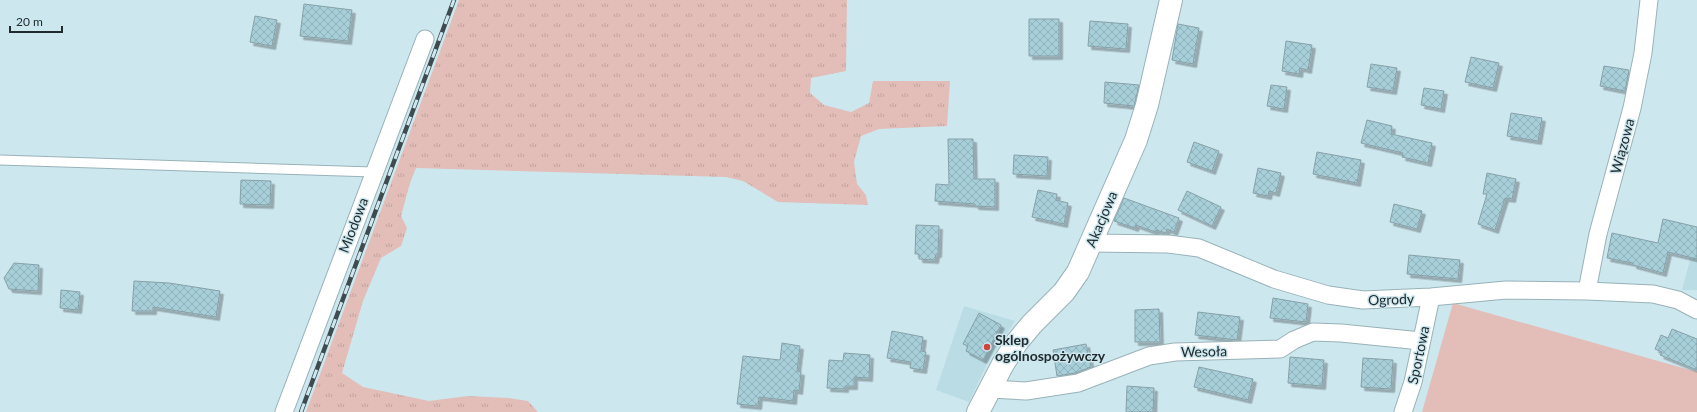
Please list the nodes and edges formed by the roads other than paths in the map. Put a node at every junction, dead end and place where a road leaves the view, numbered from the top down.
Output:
1 (1171, 0) edge
2 (1649, 0) edge
3 (425, 39) dead end
4 (0, 160) edge
5 (374, 172) junction
6 (1091, 243) junction
7 (1587, 291) junction
8 (1431, 297) junction
9 (1697, 310) edge
10 (1421, 341) junction
11 (990, 389) junction
12 (284, 412) edge
13 (978, 412) edge
14 (1403, 412) edge

1 - 6 street, Akacjowa
2 - 7 street, Wiązowa
3 - 5 street, Miodowa
4 - 5 lane
5 - 12 street, Miodowa
6 - 8 street, Ogrody
6 - 11 street, Akacjowa
7 - 8 street, Ogrody
7 - 9 street, Ogrody
8 - 10 street, Sportowa
10 - 11 street, Wesoła
10 - 14 street, Sportowa
11 - 13 street, Akacjowa

